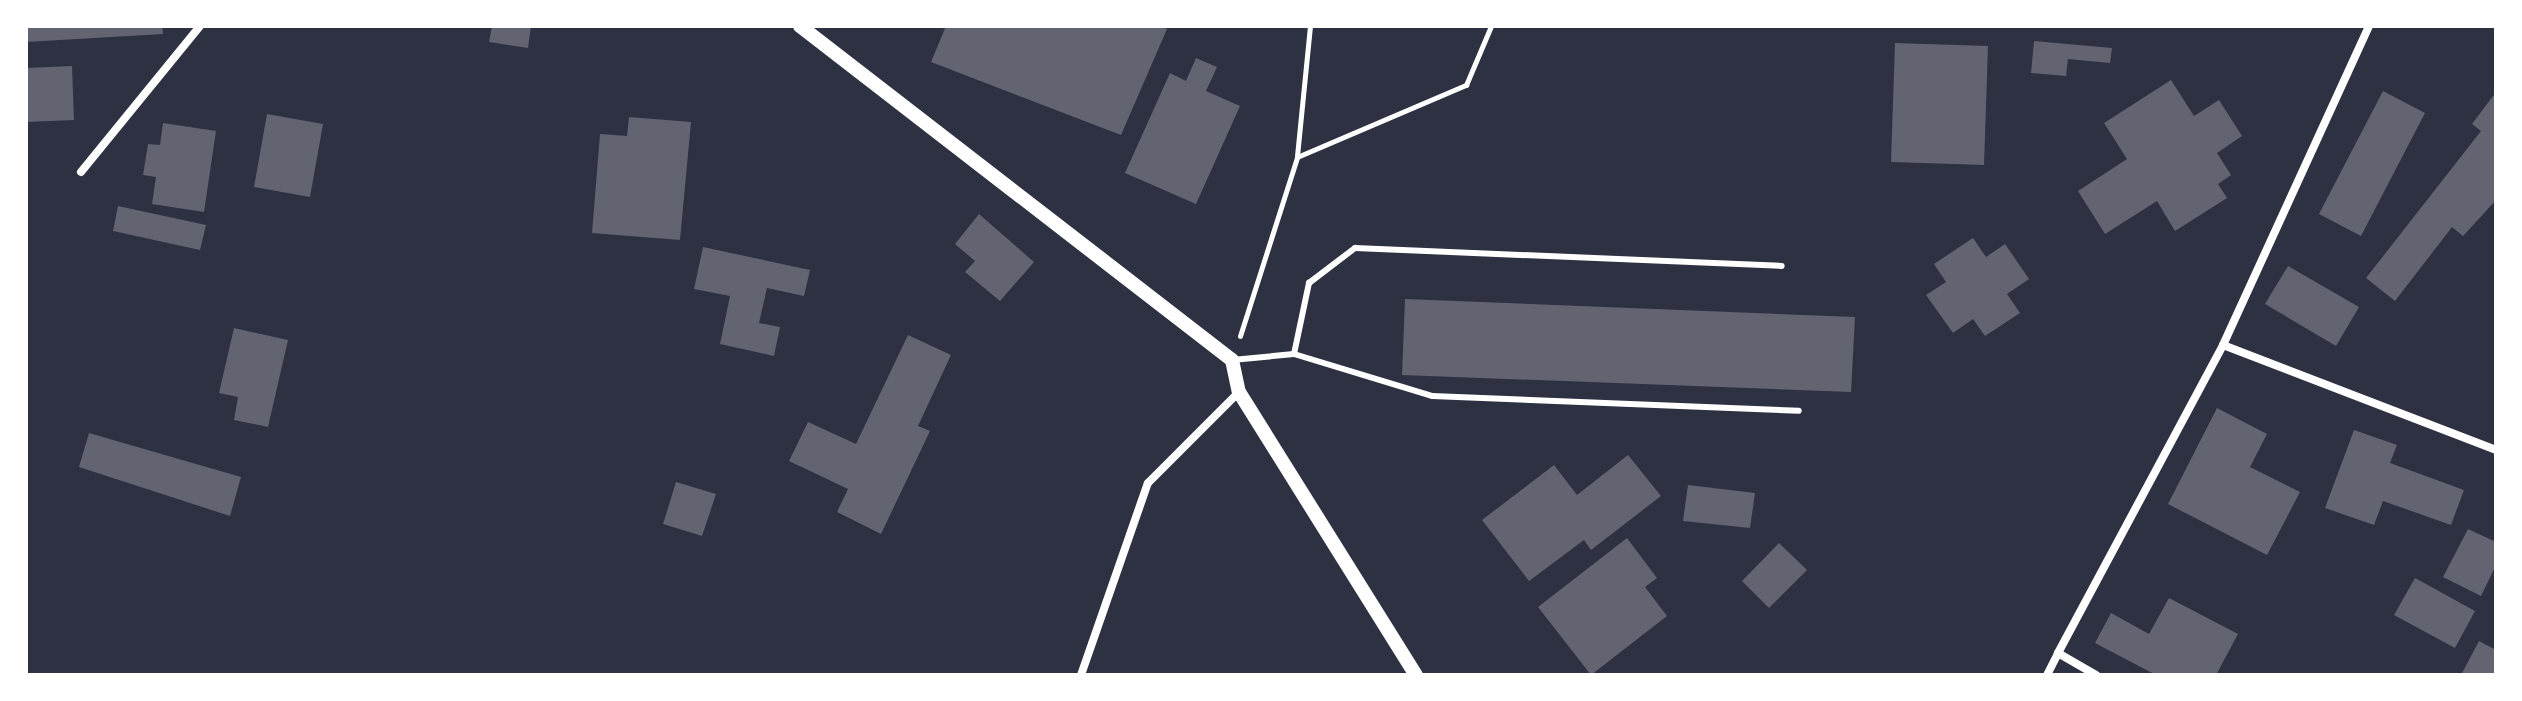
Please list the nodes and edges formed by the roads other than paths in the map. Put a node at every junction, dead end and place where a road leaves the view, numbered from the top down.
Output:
1 (200, 26) edge
2 (800, 26) edge
3 (2369, 26) edge
4 (81, 172) dead end
5 (1782, 266) dead end
6 (2223, 345) junction
7 (1294, 354) junction
8 (1232, 360) junction
9 (1239, 392) junction
10 (1799, 411) dead end
11 (2496, 450) edge
12 (2058, 653) junction
13 (1081, 675) edge
14 (1416, 675) edge
15 (2047, 675) edge
16 (2096, 675) edge

1 - 4 street
2 - 8 street
3 - 6 street
5 - 7 lane
6 - 11 street
6 - 12 street
7 - 8 lane
7 - 10 lane
8 - 9 street
9 - 13 street
9 - 14 street
12 - 15 street
12 - 16 street

